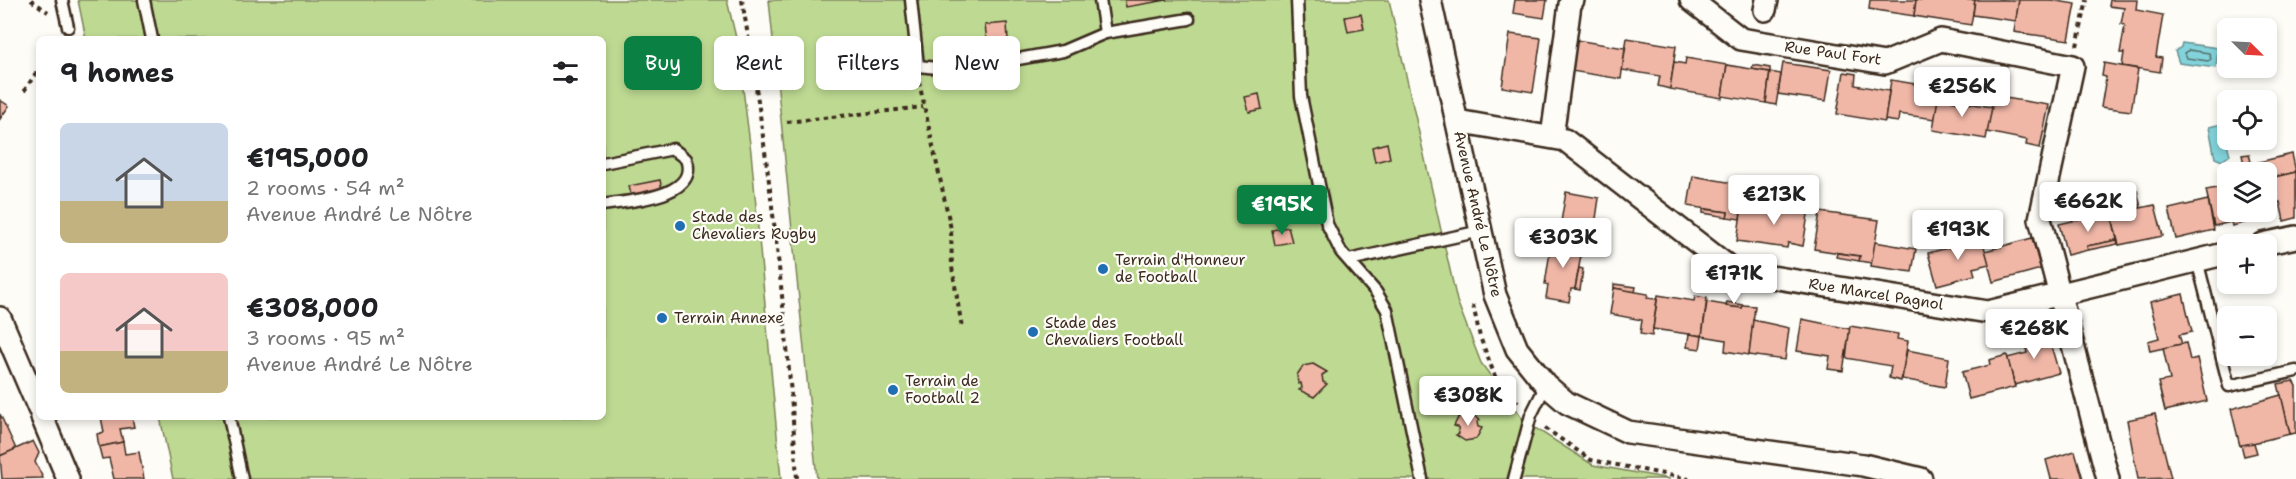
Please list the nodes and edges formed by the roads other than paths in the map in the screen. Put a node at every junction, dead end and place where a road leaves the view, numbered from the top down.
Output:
1 (62, 0) edge
2 (144, 0) edge
3 (911, 0) edge
4 (1100, 0) edge
5 (1297, 0) edge
6 (1430, 0) edge
7 (1573, 0) edge
8 (1691, 0) edge
9 (1189, 20) dead end
10 (68, 27) dead end
11 (1105, 33) junction
12 (151, 36) edge
13 (1457, 121) junction
14 (1552, 137) junction
15 (606, 162) edge
16 (606, 204) edge
17 (1481, 231) junction
18 (2296, 237) edge
19 (2277, 241) edge
20 (2217, 256) edge
21 (1348, 260) junction
22 (2198, 260) junction
23 (2061, 292) junction
24 (0, 318) edge
25 (2296, 371) edge
26 (1546, 385) junction
27 (36, 402) edge
28 (43, 420) edge
29 (230, 420) edge
30 (68, 479) edge
31 (242, 479) edge
32 (1422, 479) edge
33 (1514, 479) edge
34 (1921, 479) edge
35 (2108, 479) edge

1 - 10 lane
2 - 12 lane
3 - 11 lane
4 - 11 lane
5 - 21 lane
6 - 13 street, Avenue André Le Nôtre
7 - 14 street
8 - 23 street, Rue Paul Fort
9 - 11 lane
13 - 14 street, Rue Marcel Pagnol
13 - 17 street, Avenue André Le Nôtre
14 - 23 street, Rue Marcel Pagnol
15 - 16 lane
17 - 21 lane
17 - 26 street, Avenue André Le Nôtre
18 - 19 street
20 - 22 street, Rue Marcel Pagnol
21 - 32 lane
22 - 23 street, Rue Marcel Pagnol
22 - 25 lane
23 - 35 street
24 - 27 street
26 - 33 lane
26 - 34 street, Avenue André Le Nôtre
28 - 30 street
29 - 31 lane

